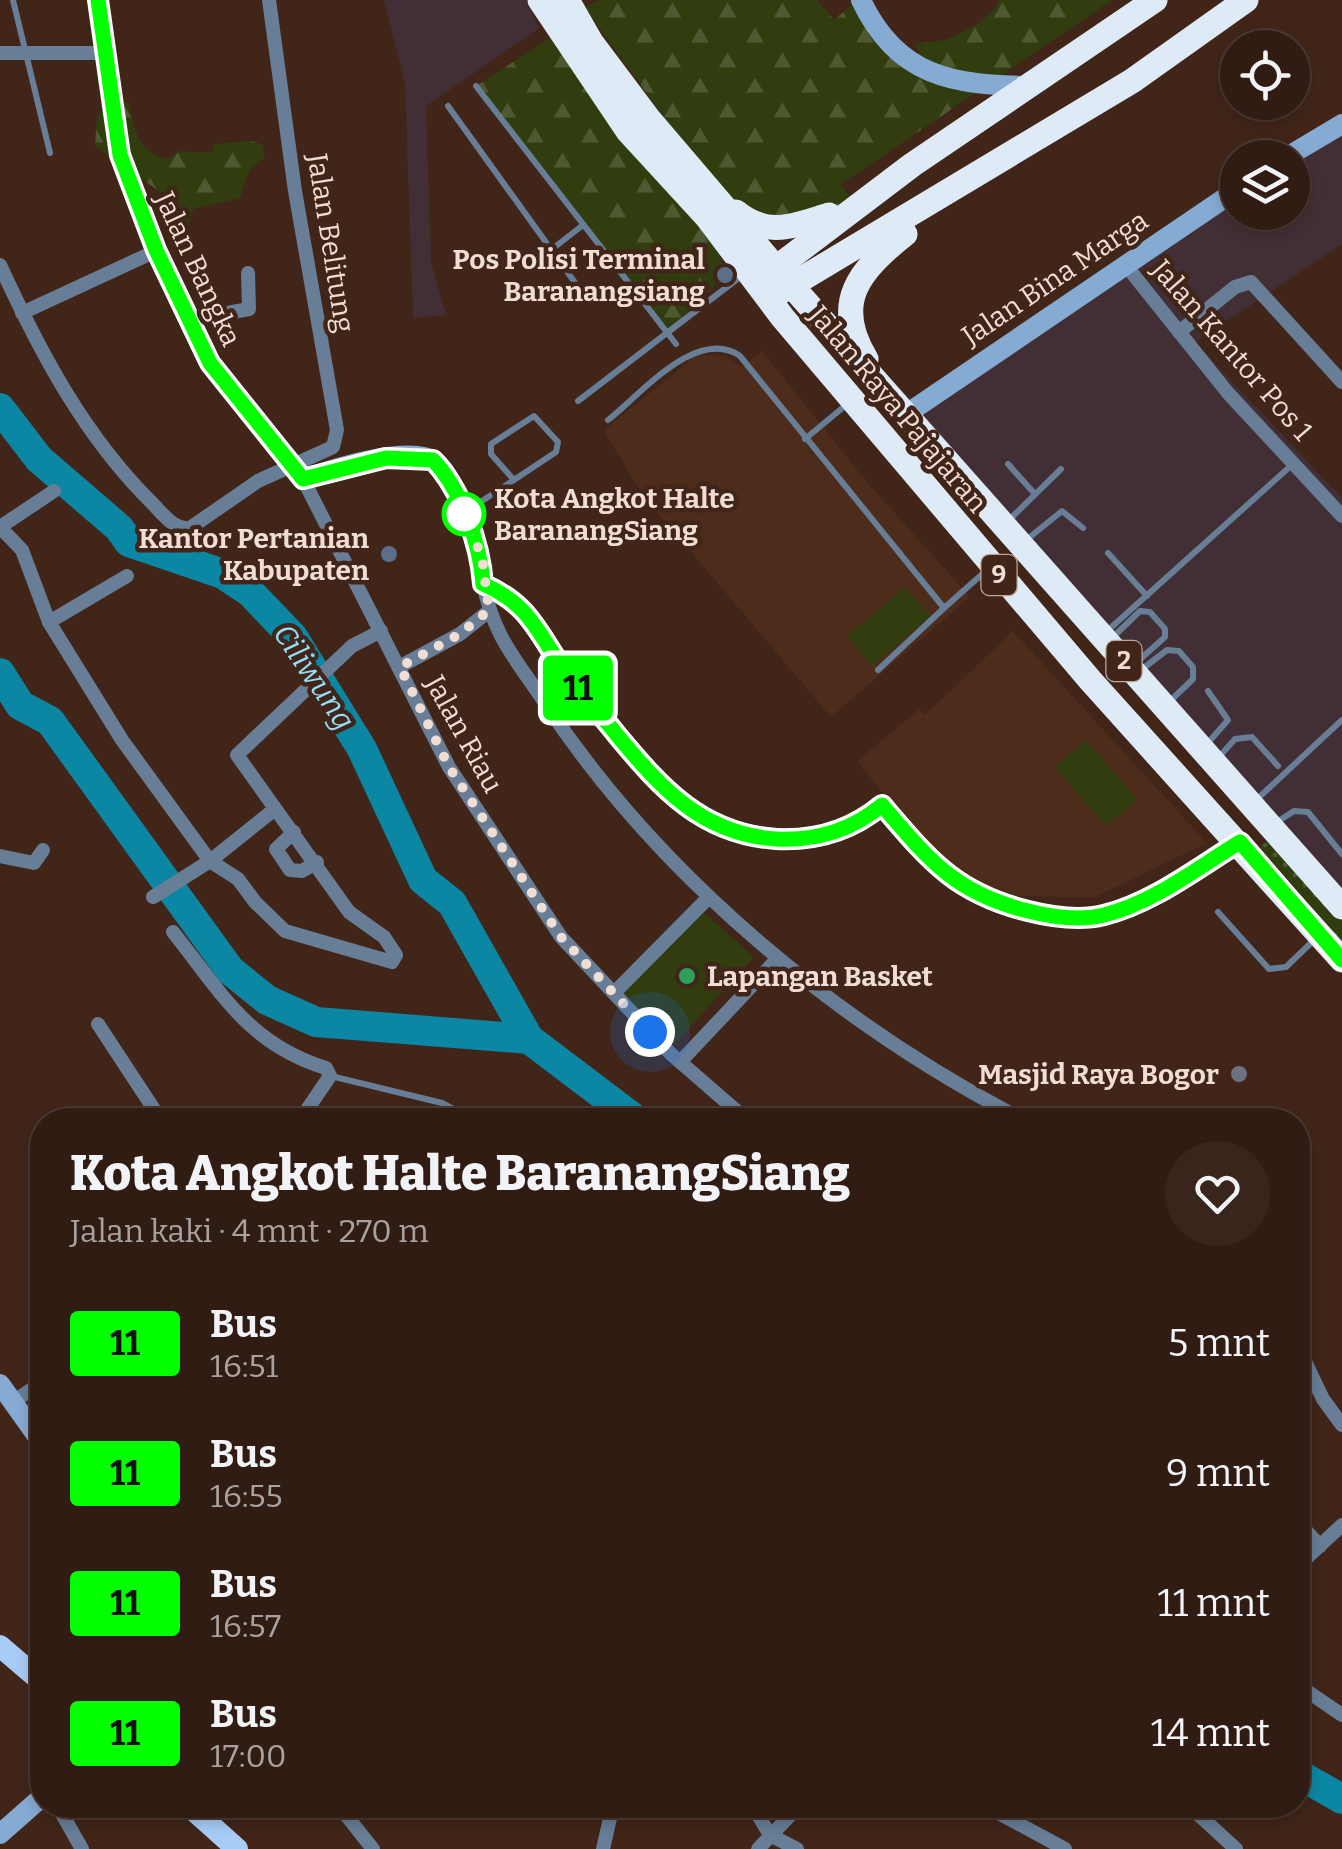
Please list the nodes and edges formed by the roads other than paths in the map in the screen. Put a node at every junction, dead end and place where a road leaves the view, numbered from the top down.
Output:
1 (13, 0) edge
2 (98, 0) edge
3 (269, 0) edge
4 (540, 0) edge
5 (567, 0) edge
6 (862, 0) edge
7 (1154, 0) edge
8 (1246, 0) edge
9 (582, 48) junction
10 (0, 53) edge
11 (26, 53) junction
12 (106, 53) junction
13 (476, 86) dead end
14 (1030, 86) junction
15 (448, 106) dead end
16 (1342, 124) edge
17 (1310, 143) edge
18 (50, 152) dead end
19 (971, 180) junction
20 (711, 188) junction
21 (1220, 201) edge
22 (858, 204) junction
23 (583, 225) junction
24 (156, 250) junction
25 (551, 250) junction
26 (1124, 263) junction
27 (0, 264) edge
28 (248, 273) dead end
29 (768, 281) junction
30 (581, 291) dead end
31 (22, 313) junction
32 (189, 320) junction
33 (667, 332) junction
34 (1178, 332) junction
35 (676, 344) dead end
36 (1342, 382) edge
37 (885, 392) junction
38 (852, 400) junction
39 (578, 401) dead end
40 (906, 415) junction
41 (608, 420) dead end
42 (805, 439) junction
43 (1295, 463) junction
44 (1008, 464) dead end
45 (1061, 468) dead end
46 (296, 471) junction
47 (514, 480) junction
48 (54, 490) dead end
49 (1034, 493) junction
50 (464, 514) junction
51 (1342, 516) edge
52 (0, 527) edge
53 (1083, 528) dead end
54 (1012, 535) junction
55 (1108, 552) dead end
56 (992, 566) junction
57 (128, 576) dead end
58 (483, 584) junction
59 (1146, 596) junction
60 (944, 608) junction
61 (489, 610) junction
62 (49, 622) junction
63 (381, 631) junction
64 (1105, 639) junction
65 (400, 667) junction
66 (878, 670) dead end
67 (1133, 671) junction
68 (1208, 692) dead end
69 (1164, 706) junction
70 (1342, 720) edge
71 (1208, 756) junction
72 (1278, 766) dead end
73 (1244, 798) junction
74 (275, 809) junction
75 (1215, 818) junction
76 (294, 832) junction
77 (1278, 836) junction
78 (1240, 842) junction
79 (43, 850) dead end
80 (1342, 854) edge
81 (0, 856) edge
82 (210, 861) junction
83 (317, 862) junction
84 (1259, 864) junction
85 (1338, 894) edge
86 (153, 897) dead end
87 (708, 898) junction
88 (1218, 912) dead end
89 (173, 932) dead end
90 (1319, 935) junction
91 (778, 958) junction
92 (1342, 960) edge
93 (614, 993) junction
94 (98, 1024) dead end
95 (680, 1062) junction
96 (330, 1076) junction
97 (154, 1108) edge
98 (308, 1108) edge
99 (448, 1108) edge
100 (733, 1108) edge
101 (988, 1108) edge
102 (1310, 1372) edge
103 (30, 1386) edge
104 (6, 1393) edge
105 (1342, 1425) edge
106 (30, 1426) edge
107 (1342, 1524) edge
108 (1310, 1535) edge
109 (1320, 1546) junction
110 (1310, 1555) edge
111 (0, 1646) edge
112 (30, 1672) edge
113 (1310, 1693) edge
114 (1342, 1715) edge
115 (30, 1808) edge
116 (65, 1818) edge
117 (202, 1818) edge
118 (348, 1818) edge
119 (610, 1818) edge
120 (760, 1818) edge
121 (787, 1818) edge
122 (1008, 1818) edge
123 (1202, 1818) edge
124 (0, 1834) edge
125 (770, 1836) junction
126 (82, 1849) edge
127 (237, 1849) edge
128 (373, 1849) edge
129 (603, 1849) edge
130 (758, 1849) edge
131 (796, 1849) edge
132 (1065, 1849) edge
133 (1236, 1849) edge

1 - 11 lane
2 - 12 street, Jalan Bangka
3 - 46 street, Jalan Belitung
4 - 9 highway, Jalan Raya Pajajaran / 2
5 - 9 highway, Jalan Raya Pajajaran / 2
6 - 14 street
7 - 14 highway
8 - 19 highway, Jalan Raya Pajajaran
9 - 20 highway, Jalan Raya Pajajaran / 2
9 - 29 highway, Jalan Raya Pajajaran / 2
10 - 11 street
11 - 12 street
11 - 18 lane
12 - 24 street, Jalan Bangka
13 - 23 lane
14 - 22 highway
15 - 25 lane
16 - 17 street
19 - 29 highway, Jalan Raya Pajajaran
19 - 37 highway
20 - 22 highway, 2
20 - 29 highway, Jalan Raya Pajajaran / 2
21 - 26 street, Jalan Bina Marga
22 - 29 highway
23 - 25 lane
23 - 33 lane
24 - 31 street
24 - 32 street, Jalan Bangka
25 - 30 lane
26 - 34 street, Jalan Kantor Pos 1
26 - 40 street, Jalan Bina Marga
27 - 31 street
28 - 32 street
29 - 33 lane
29 - 37 highway, Jalan Raya Pajajaran / 2
29 - 38 highway, Jalan Raya Pajajaran / 9
31 - 46 street
32 - 46 street, Jalan Bangka
33 - 35 lane
33 - 39 lane
34 - 36 street
34 - 43 street, Jalan Kantor Pos 1
37 - 40 highway, Jalan Raya Pajajaran / 2
38 - 42 lane
38 - 56 highway, Jalan Raya Pajajaran / 9
40 - 54 highway, Jalan Raya Pajajaran / 2
41 - 42 lane
42 - 60 lane
43 - 51 street, Jalan Kantor Pos 1
43 - 59 lane
44 - 49 lane
45 - 49 lane
46 - 50 street
46 - 63 street, Jalan Riau
47 - 47 lane
47 - 50 lane
48 - 52 street
49 - 54 lane
50 - 58 street
52 - 62 street
53 - 54 lane
54 - 64 highway, Jalan Raya Pajajaran / 2
55 - 59 lane
56 - 60 lane
56 - 75 highway, Jalan Raya Pajajaran / 9
57 - 62 street
58 - 61 street
58 - 78 street
59 - 64 lane
60 - 66 lane
61 - 65 street
61 - 87 street
62 - 82 street
63 - 65 street, Jalan Riau
63 - 74 street
64 - 67 highway, Jalan Raya Pajajaran / 2
64 - 67 lane
65 - 93 street, Jalan Riau
67 - 69 highway, Jalan Raya Pajajaran / 2
67 - 69 lane
68 - 71 lane
69 - 71 highway, Jalan Raya Pajajaran / 2
70 - 73 lane
71 - 72 lane
71 - 73 highway, Jalan Raya Pajajaran / 2
73 - 75 highway
73 - 77 highway, Jalan Raya Pajajaran / 2
74 - 76 street
74 - 82 street
75 - 78 highway, Jalan Raya Pajajaran / 9
76 - 83 street
76 - 83 street
77 - 80 lane
77 - 84 highway
77 - 85 highway, Jalan Raya Pajajaran / 2
78 - 84 highway, Jalan Raya Pajajaran / 9
79 - 81 street
82 - 83 street
82 - 86 street
84 - 90 highway, Jalan Raya Pajajaran / 9
87 - 91 street
87 - 93 street
88 - 90 lane
89 - 96 street
90 - 92 highway, Jalan Raya Pajajaran / 9
91 - 95 street
91 - 101 street
93 - 95 street, Jalan Riau
94 - 97 street
95 - 100 street, Jalan Riau
96 - 98 street
96 - 99 lane
102 - 105 street
103 - 104 street
104 - 106 street
107 - 109 street
108 - 109 street
109 - 110 street
111 - 112 main road
113 - 114 street
115 - 124 street
116 - 126 street
117 - 127 main road
118 - 128 street
119 - 129 street
120 - 125 street
121 - 125 street
122 - 132 street
123 - 133 street
125 - 130 street
125 - 131 street

